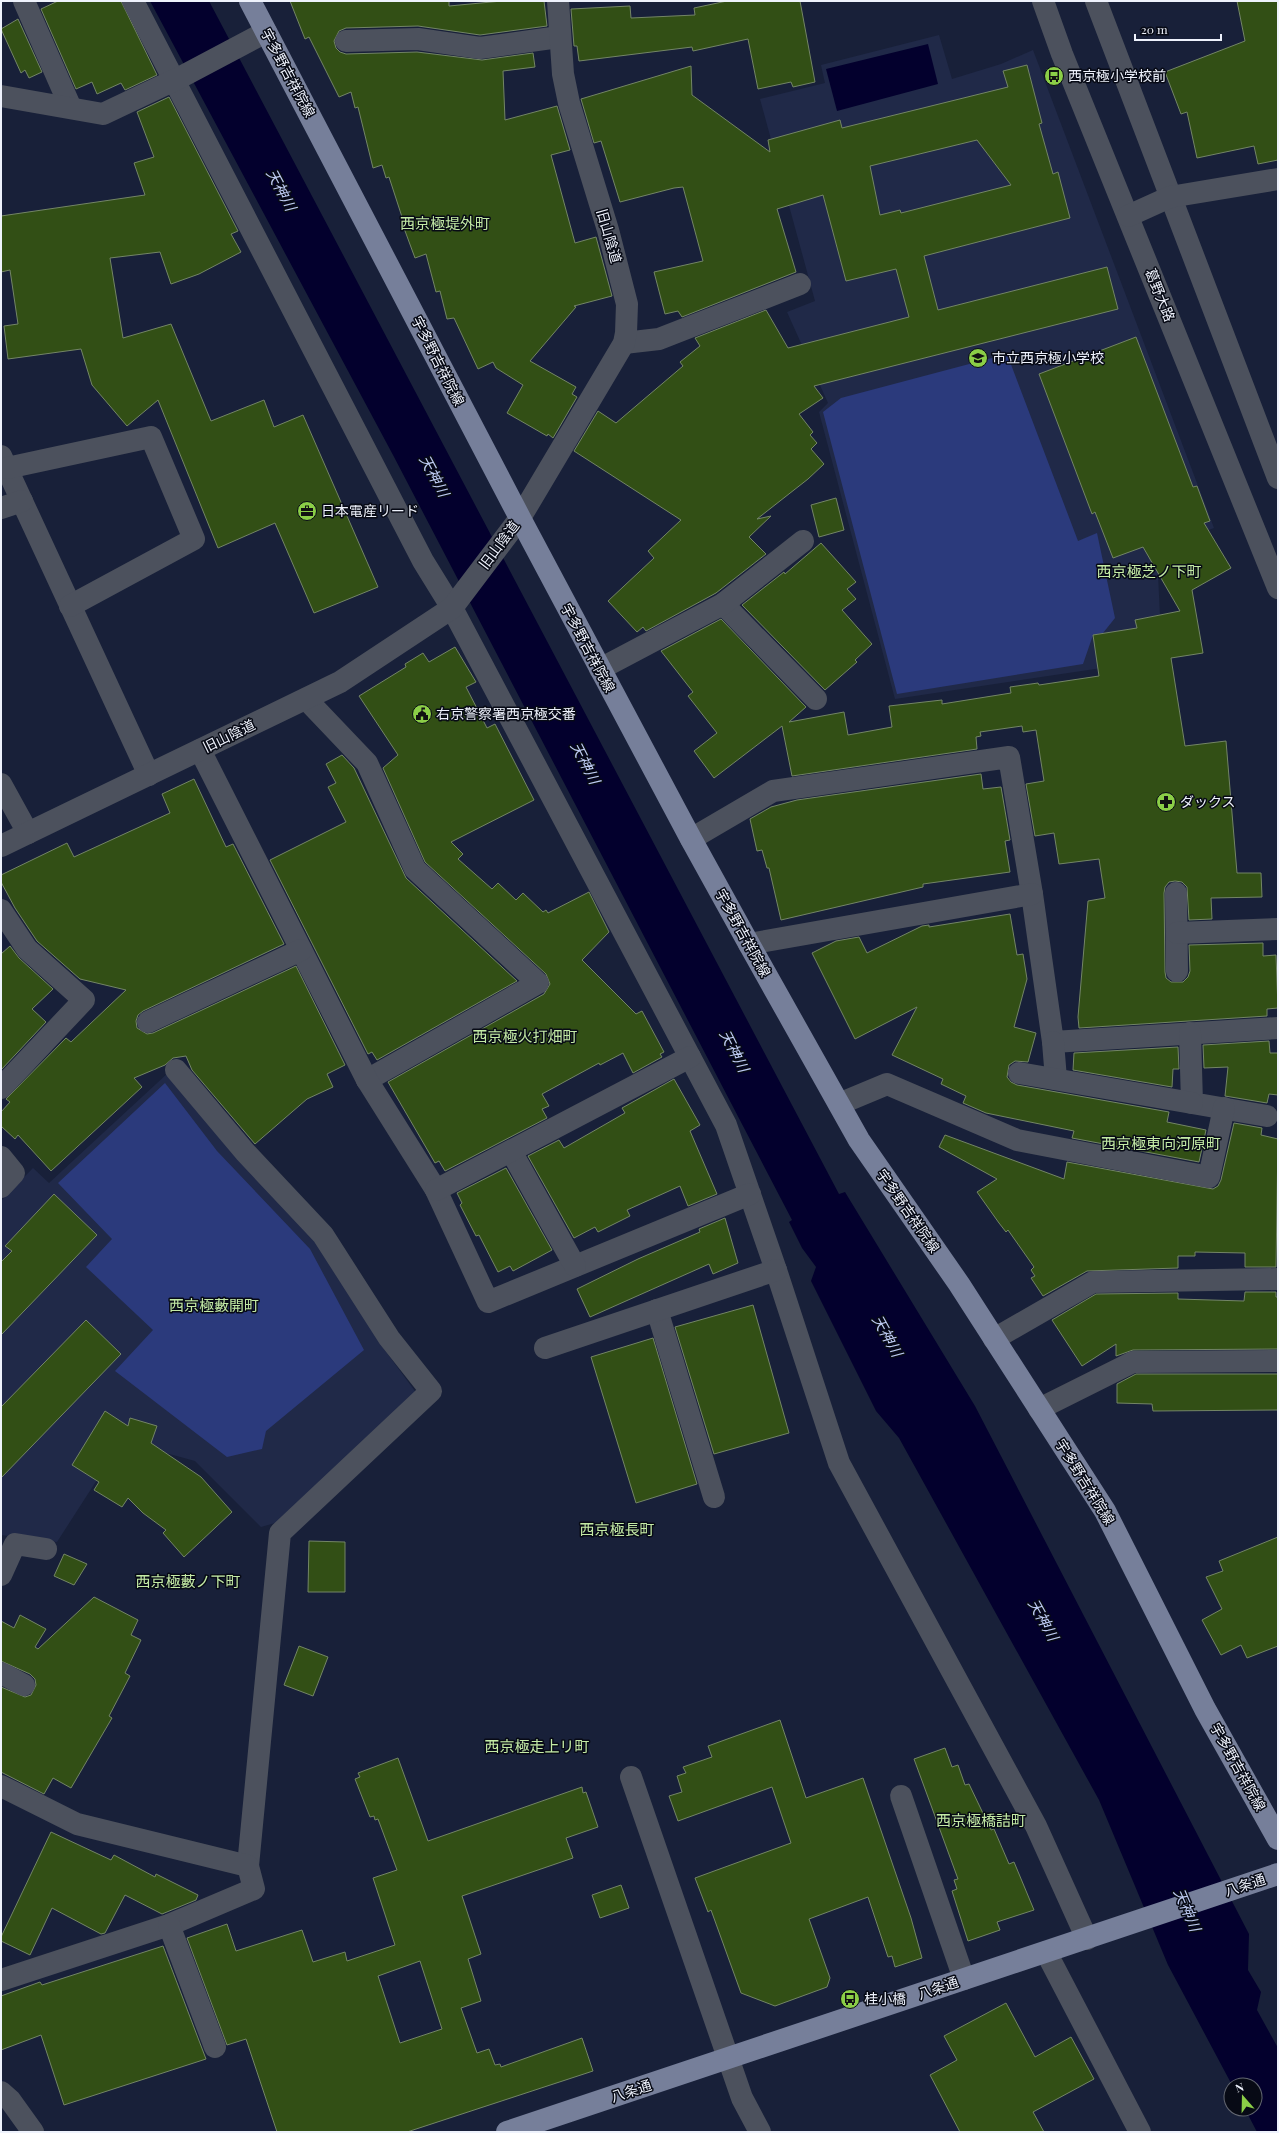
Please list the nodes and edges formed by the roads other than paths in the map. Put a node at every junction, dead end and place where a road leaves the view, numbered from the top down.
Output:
1 (24, 1) edge
2 (133, 1) edge
3 (250, 1) edge
4 (558, 1) edge
5 (1043, 1) edge
6 (1096, 1) edge
7 (266, 32) junction
8 (559, 37) junction
9 (346, 41) dead end
10 (178, 78) junction
11 (1, 96) edge
12 (70, 106) junction
13 (1278, 179) edge
14 (1170, 197) junction
15 (1128, 216) junction
16 (800, 284) dead end
17 (624, 343) junction
18 (4, 462) edge
19 (1278, 478) edge
20 (22, 500) junction
21 (1, 508) edge
22 (520, 518) junction
23 (803, 541) dead end
24 (1278, 588) edge
25 (723, 604) junction
26 (454, 605) junction
27 (70, 606) junction
28 (600, 669) junction
29 (306, 699) junction
30 (816, 699) dead end
31 (200, 750) junction
32 (149, 775) junction
33 (1, 784) edge
34 (28, 833) junction
35 (691, 839) junction
36 (1, 846) edge
37 (1176, 893) dead end
38 (1032, 894) junction
39 (1, 910) edge
40 (1278, 929) edge
41 (1177, 933) junction
42 (749, 944) junction
43 (302, 950) junction
44 (1177, 971) dead end
45 (148, 1022) dead end
46 (1278, 1028) edge
47 (1190, 1034) junction
48 (1053, 1042) junction
49 (690, 1057) junction
50 (176, 1070) dead end
51 (1019, 1073) dead end
52 (1056, 1079) junction
53 (367, 1080) junction
54 (1, 1088) edge
55 (1192, 1103) junction
56 (839, 1104) junction
57 (1224, 1108) junction
58 (1266, 1116) dead end
59 (511, 1151) junction
60 (1, 1157) edge
61 (1, 1187) edge
62 (436, 1190) junction
63 (750, 1194) junction
64 (575, 1266) junction
65 (776, 1270) junction
66 (1278, 1279) edge
67 (657, 1310) junction
68 (994, 1339) junction
69 (545, 1348) dead end
70 (1278, 1360) edge
71 (1039, 1408) junction
72 (714, 1497) dead end
73 (46, 1549) dead end
74 (1, 1575) edge
75 (1, 1673) edge
76 (24, 1685) dead end
77 (631, 1777) dead end
78 (1, 1786) edge
79 (901, 1796) dead end
80 (1278, 1839) edge
81 (248, 1866) junction
82 (1268, 1877) edge
83 (169, 1925) junction
84 (1087, 1939) junction
85 (1046, 1952) junction
86 (964, 1979) junction
87 (1, 1980) edge
88 (215, 2047) dead end
89 (728, 2058) junction
90 (1, 2092) edge
91 (33, 2132) edge
92 (507, 2132) edge
93 (760, 2132) edge
94 (1140, 2132) edge

1 - 12 street
2 - 10 street
3 - 7 main road, 宇多野吉祥院線
4 - 8 street, 旧山陰道
5 - 15 street, 葛野大路
6 - 14 street
7 - 10 street
7 - 22 main road, 宇多野吉祥院線
8 - 9 street
8 - 17 street, 旧山陰道
10 - 12 street
10 - 26 street
11 - 12 street
13 - 14 street
14 - 15 street
14 - 19 street
15 - 24 street, 葛野大路
16 - 17 street
17 - 22 street, 旧山陰道
18 - 20 street
18 - 27 street
20 - 21 street
20 - 27 street
22 - 26 street, 旧山陰道
22 - 28 main road, 宇多野吉祥院線
23 - 25 street
25 - 28 street
25 - 30 street
26 - 29 street, 旧山陰道
26 - 49 street
27 - 32 street
28 - 35 main road, 宇多野吉祥院線
29 - 31 street, 旧山陰道
29 - 53 street
31 - 32 street, 旧山陰道
31 - 43 street
32 - 34 street, 旧山陰道
33 - 34 street
34 - 36 street, 旧山陰道
35 - 38 street
35 - 42 main road, 宇多野吉祥院線
37 - 41 street
38 - 42 street
38 - 48 street
39 - 54 street
40 - 41 street
41 - 44 street
42 - 56 main road, 宇多野吉祥院線
43 - 45 street
43 - 53 street
46 - 47 street
47 - 48 street
47 - 55 street
48 - 52 street
49 - 59 street
49 - 63 street
50 - 81 street
51 - 52 street
52 - 55 street
53 - 62 street
55 - 57 street
56 - 57 street
56 - 68 main road, 宇多野吉祥院線
57 - 58 street
59 - 62 street
59 - 64 street
60 - 61 street
62 - 64 street
63 - 64 street
63 - 65 street
65 - 67 street
65 - 84 street
66 - 68 street
67 - 69 street
67 - 72 street
68 - 71 main road, 宇多野吉祥院線
70 - 71 street
71 - 80 main road, 宇多野吉祥院線
73 - 74 street
75 - 76 street
77 - 89 street
78 - 81 street
79 - 86 street
81 - 83 street
82 - 84 main road, 八条通
83 - 87 street
83 - 88 street
84 - 85 main road, 八条通
85 - 86 main road, 八条通
85 - 94 street
86 - 89 main road, 八条通
89 - 92 main road, 八条通
89 - 93 street
90 - 91 street

